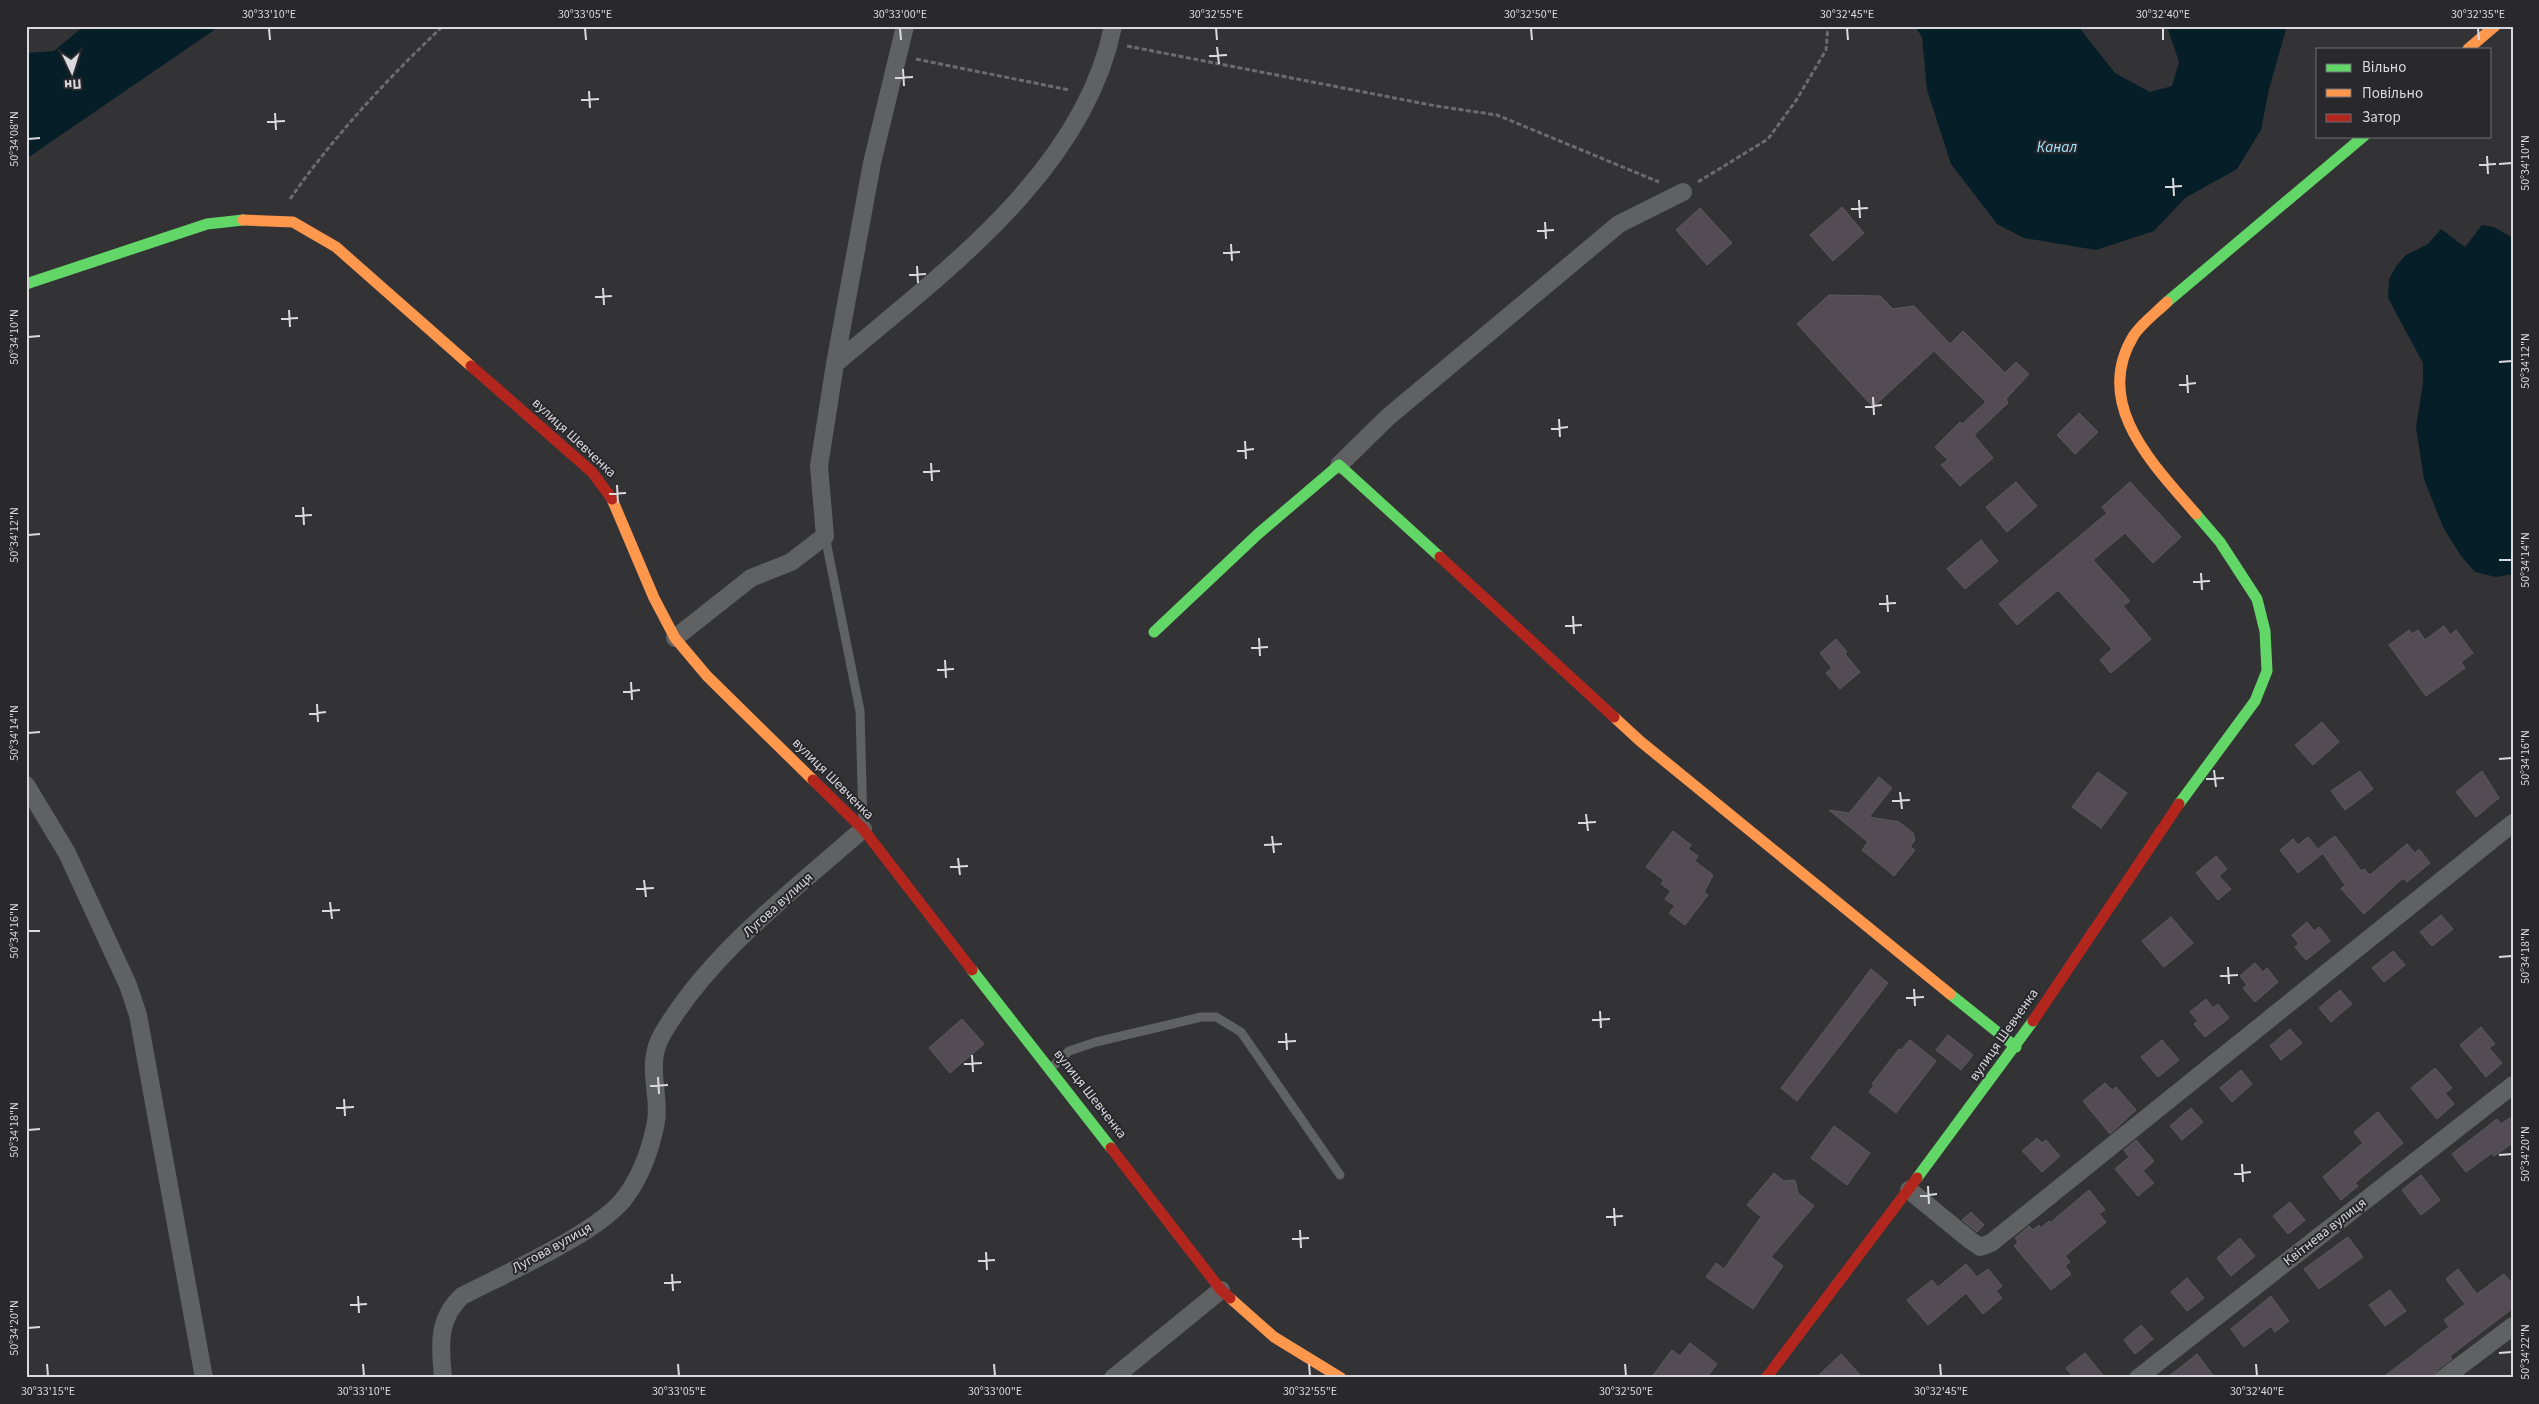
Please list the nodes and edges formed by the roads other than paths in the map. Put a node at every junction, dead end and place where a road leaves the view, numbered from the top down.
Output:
1 (904, 26) edge
2 (2495, 26) edge
3 (1111, 34) edge
4 (2469, 48) edge
5 (2362, 138) edge
6 (1682, 192) road end
7 (26, 284) edge
8 (835, 364) junction
9 (1340, 465) junction
10 (825, 536) junction
11 (1154, 632) dead end
12 (675, 638) junction
13 (26, 785) edge
14 (2513, 823) edge
15 (863, 829) junction
16 (2016, 1047) junction
17 (1051, 1068) junction
18 (2513, 1085) edge
19 (1340, 1175) dead end
20 (1909, 1190) junction
21 (1221, 1290) junction
22 (2513, 1326) edge
23 (204, 1378) edge
24 (443, 1378) edge
25 (1113, 1378) edge
26 (1341, 1378) edge
27 (1766, 1378) edge
28 (2138, 1378) edge
29 (2444, 1378) edge

1 - 8 street
2 - 4 street
3 - 8 street
5 - 16 street, вулиця Шевченка
6 - 9 street
7 - 12 street, вулиця Шевченка
8 - 10 street
9 - 11 street
9 - 16 street
10 - 12 street
10 - 15 lane
12 - 15 street, вулиця Шевченка
13 - 23 street
14 - 20 street
15 - 17 street, вулиця Шевченка
15 - 24 street, Лугова вулиця
16 - 20 street, вулиця Шевченка
17 - 19 lane
17 - 21 street, вулиця Шевченка
18 - 28 street, Квітнева вулиця
20 - 27 street, вулиця Шевченка
21 - 25 street
21 - 26 street, вулиця Шевченка
22 - 29 street

